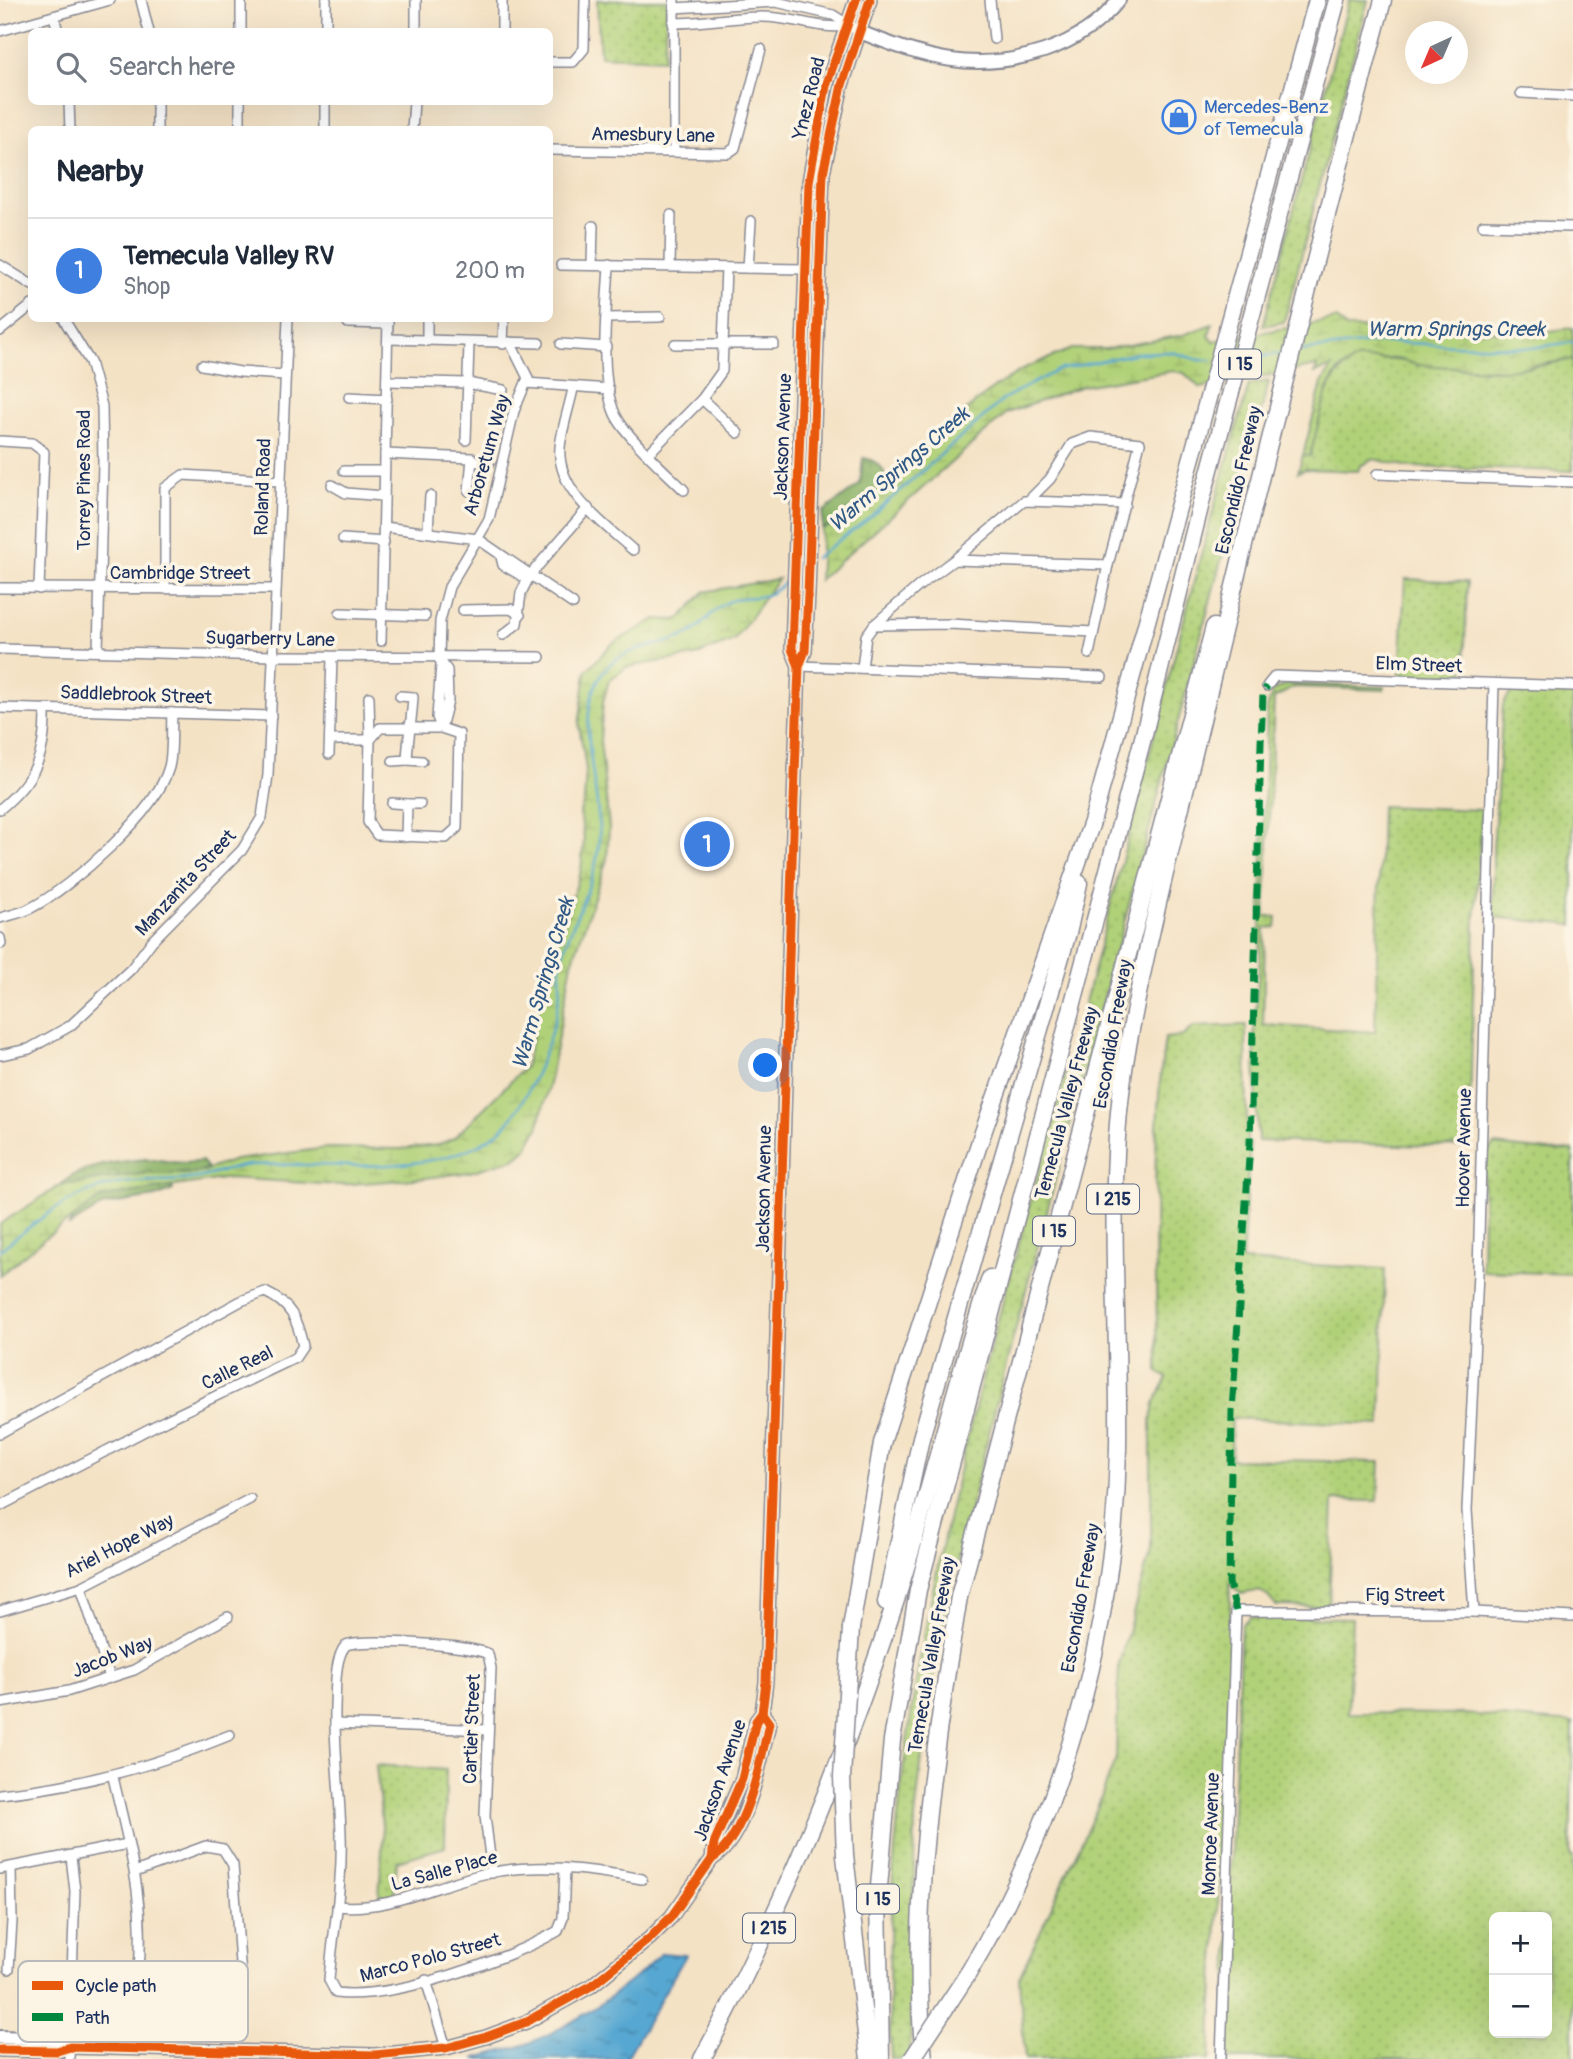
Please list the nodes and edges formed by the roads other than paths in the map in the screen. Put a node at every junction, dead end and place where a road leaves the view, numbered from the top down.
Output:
1 (110, 0) edge
2 (141, 0) edge
3 (241, 0) edge
4 (326, 0) edge
5 (416, 0) edge
6 (502, 0) edge
7 (585, 0) edge
8 (856, 0) edge
9 (870, 0) edge
10 (990, 0) edge
11 (1119, 0) edge
12 (1317, 0) edge
13 (1338, 0) edge
14 (1383, 0) edge
15 (674, 4) edge
16 (54, 16) junction
17 (673, 23) junction
18 (846, 26) junction
19 (57, 28) edge
20 (148, 28) edge
21 (241, 28) edge
22 (326, 28) edge
23 (416, 28) edge
24 (502, 28) edge
25 (0, 31) edge
26 (860, 32) junction
27 (994, 39) dead end
28 (761, 49) dead end
29 (553, 62) edge
30 (1521, 93) dead end
31 (1573, 96) edge
32 (69, 105) edge
33 (157, 105) edge
34 (240, 105) edge
35 (325, 105) edge
36 (414, 105) edge
37 (70, 126) edge
38 (157, 126) edge
39 (240, 126) edge
40 (325, 126) edge
41 (412, 126) edge
42 (553, 150) edge
43 (674, 151) junction
44 (814, 208) junction
45 (671, 215) dead end
46 (751, 221) dead end
47 (1483, 225) dead end
48 (593, 226) dead end
49 (1573, 227) edge
50 (0, 265) edge
51 (561, 265) dead end
52 (592, 265) junction
53 (609, 265) junction
54 (670, 267) junction
55 (726, 268) junction
56 (748, 268) junction
57 (805, 269) junction
58 (28, 282) edge
59 (28, 308) edge
60 (660, 317) dead end
61 (607, 318) junction
62 (65, 322) edge
63 (288, 322) edge
64 (368, 322) edge
65 (388, 322) edge
66 (427, 322) edge
67 (504, 322) edge
68 (348, 323) dead end
69 (0, 331) edge
70 (809, 338) junction
71 (388, 339) junction
72 (427, 341) junction
73 (470, 343) junction
74 (507, 343) junction
75 (539, 343) dead end
76 (724, 343) junction
77 (561, 344) dead end
78 (675, 344) dead end
79 (774, 344) dead end
80 (606, 348) junction
81 (202, 365) dead end
82 (285, 375) junction
83 (527, 380) junction
84 (387, 381) junction
85 (467, 383) junction
86 (609, 389) junction
87 (503, 390) dead end
88 (572, 393) junction
89 (349, 397) dead end
90 (387, 399) junction
91 (702, 399) junction
92 (1274, 416) junction
93 (738, 433) dead end
94 (466, 440) dead end
95 (0, 441) edge
96 (386, 454) junction
97 (648, 454) junction
98 (472, 461) junction
99 (489, 463) dead end
100 (344, 471) dead end
101 (384, 471) junction
102 (1377, 474) dead end
103 (279, 481) junction
104 (1573, 482) edge
105 (331, 485) dead end
106 (684, 489) dead end
107 (470, 491) dead end
108 (384, 496) junction
109 (430, 496) dead end
110 (1029, 500) junction
111 (1125, 504) junction
112 (588, 508) junction
113 (384, 527) junction
114 (428, 531) junction
115 (478, 538) junction
116 (343, 539) dead end
117 (383, 542) junction
118 (632, 550) dead end
119 (954, 560) junction
120 (1108, 565) junction
121 (529, 578) junction
122 (0, 587) edge
123 (38, 589) junction
124 (100, 589) junction
125 (165, 589) junction
126 (276, 589) junction
127 (573, 604) dead end
128 (463, 610) dead end
129 (340, 613) dead end
130 (382, 614) junction
131 (520, 615) junction
132 (425, 616) dead end
133 (874, 625) junction
134 (1093, 632) junction
135 (503, 635) dead end
136 (381, 641) dead end
137 (0, 649) edge
138 (98, 651) junction
139 (1089, 654) dead end
140 (273, 656) junction
141 (332, 657) junction
142 (540, 657) dead end
143 (440, 662) junction
144 (799, 666) junction
145 (862, 668) junction
146 (1102, 677) dead end
147 (1494, 684) junction
148 (1267, 686) dead end
149 (1573, 686) edge
150 (400, 696) dead end
151 (369, 697) dead end
152 (0, 708) edge
153 (45, 709) junction
154 (172, 713) junction
155 (271, 716) junction
156 (441, 728) junction
157 (408, 729) junction
158 (330, 740) junction
159 (370, 740) junction
160 (329, 754) dead end
161 (407, 760) junction
162 (394, 761) dead end
163 (422, 761) dead end
164 (392, 803) dead end
165 (407, 804) junction
166 (420, 804) dead end
167 (0, 809) edge
168 (1092, 822) junction
169 (406, 837) junction
170 (0, 918) edge
171 (0, 1055) edge
172 (1035, 1146) junction
173 (0, 1433) edge
174 (250, 1499) dead end
175 (0, 1506) edge
176 (81, 1587) junction
177 (0, 1611) edge
178 (1236, 1611) joint
179 (1474, 1612) junction
180 (228, 1617) dead end
181 (1573, 1617) edge
182 (341, 1651) joint
183 (877, 1656) junction
184 (110, 1678) junction
185 (0, 1703) edge
186 (762, 1713) junction
187 (335, 1724) junction
188 (488, 1730) junction
189 (230, 1735) dead end
190 (749, 1752) junction
191 (113, 1777) junction
192 (0, 1794) edge
193 (733, 1834) junction
194 (128, 1844) junction
195 (71, 1857) junction
196 (712, 1859) junction
197 (0, 1869) edge
198 (11, 1869) junction
199 (565, 1869) junction
200 (135, 1872) junction
201 (492, 1873) junction
202 (642, 1879) dead end
203 (337, 1906) junction
204 (73, 1961) edge
205 (140, 1961) edge
206 (240, 1961) edge
207 (9, 1969) dead end
208 (426, 1980) junction
209 (0, 2037) edge
210 (18, 2038) edge
211 (446, 2048) junction
212 (0, 2050) edge
213 (70, 2053) edge
214 (702, 2059) edge
215 (869, 2059) edge
216 (881, 2059) edge
217 (912, 2059) edge
218 (924, 2059) edge
219 (1222, 2059) edge

1 - 16 street
2 - 20 street
3 - 21 street
4 - 22 street
5 - 23 street
6 - 24 street
7 - 29 street
8 - 18 main road, Ynez Road
9 - 26 main road, Ynez Road
10 - 27 street
11 - 26 main road
12 - 168 highway
13 - 172 highway, Escondido Freeway / I 15
14 - 92 highway, Escondido Freeway / I 15
15 - 17 street
15 - 18 street
16 - 19 street
16 - 25 street
17 - 18 street
17 - 43 street
18 - 26 street
18 - 44 main road, Ynez Road
26 - 44 main road, Ynez Road
28 - 43 street, Amesbury Lane
30 - 31 street
32 - 37 street
33 - 38 street
34 - 39 street
35 - 40 street
36 - 41 street
42 - 43 street, Amesbury Lane
44 - 57 main road, Jackson Avenue
44 - 70 main road, Jackson Avenue
45 - 54 street
46 - 56 street
47 - 49 street
48 - 52 street
50 - 58 street
51 - 52 street
52 - 53 street
53 - 54 street
53 - 61 street
54 - 55 street
55 - 56 street
55 - 76 street
56 - 57 street
57 - 70 main road, Jackson Avenue
59 - 69 street
60 - 61 street
61 - 80 street
62 - 124 street, Torrey Pines Road
63 - 82 street, Roland Road
64 - 68 street
65 - 71 street
66 - 72 street
67 - 74 street
70 - 144 main road, Jackson Avenue
71 - 72 street
71 - 84 street
72 - 73 street
73 - 74 street
73 - 85 street
74 - 75 street
74 - 83 street
76 - 78 street
76 - 79 street
76 - 91 street
77 - 80 street
80 - 86 street
81 - 82 street
82 - 103 street, Roland Road
83 - 88 street
83 - 115 street, Arboretum Way
84 - 85 street
84 - 90 street
85 - 87 street
85 - 94 street
86 - 88 street
86 - 97 street
88 - 112 street
89 - 90 street
90 - 96 street
91 - 93 street
91 - 97 street
92 - 217 highway, Escondido Freeway / I 215, bridge
92 - 218 highway, Temecula Valley Freeway / I 15
95 - 123 street
96 - 98 street
96 - 101 street
97 - 106 street
98 - 99 street
98 - 107 street
100 - 101 street
101 - 108 street
102 - 104 street
103 - 125 street
103 - 126 street, Roland Road
105 - 108 street
108 - 113 street
109 - 114 street
110 - 111 street
110 - 111 street
110 - 119 street
111 - 120 street
112 - 118 street
112 - 121 street
113 - 114 street
113 - 117 street
114 - 115 street
115 - 121 street
115 - 143 street, Arboretum Way
116 - 117 street
117 - 130 street
119 - 120 street
119 - 133 street
120 - 134 street
121 - 127 street
121 - 131 street
122 - 123 street, Cambridge Street
123 - 124 street, Cambridge Street
124 - 125 street, Cambridge Street
124 - 138 street, Torrey Pines Road
125 - 126 street, Cambridge Street
126 - 140 street, Roland Road
128 - 131 street
129 - 130 street
130 - 132 street
130 - 136 street
131 - 135 street
133 - 134 street
133 - 145 street
134 - 139 street
137 - 138 street, Sugarberry Lane
138 - 140 street, Sugarberry Lane
140 - 141 street, Sugarberry Lane
140 - 155 street, Manzanita Street
141 - 143 street, Sugarberry Lane
141 - 158 street
142 - 143 street, Sugarberry Lane
143 - 156 street, Arboretum Way
144 - 145 street
144 - 186 main road, Jackson Avenue
145 - 146 street
147 - 148 street, Elm Street
147 - 149 street, Elm Street
147 - 179 street, Hoover Avenue
150 - 157 street
151 - 159 street
152 - 153 street, Saddlebrook Street
153 - 154 street, Saddlebrook Street
153 - 167 street
154 - 155 street, Saddlebrook Street
154 - 170 street
155 - 171 street, Manzanita Street
156 - 157 street
156 - 169 street
157 - 159 street
157 - 161 street
158 - 159 street
158 - 160 street
159 - 169 street
161 - 162 street
161 - 163 street
164 - 165 street
165 - 166 street
165 - 169 street
168 - 183 highway
168 - 215 highway, bridge
172 - 183 highway
172 - 216 highway, Temecula Valley Freeway / I 15
173 - 175 street, Calle Real
174 - 176 street, Ariel Hope Way
176 - 177 street, Ariel Hope Way
176 - 184 street
178 - 179 street, Fig Street
178 - 219 street, Monroe Avenue
179 - 181 street, Fig Street
180 - 184 street, Jacob Way
182 - 187 street, Marco Polo Street
182 - 188 street, Cartier Street
183 - 214 highway, I 215
184 - 185 street, Jacob Way
186 - 190 main road, Jackson Avenue
186 - 193 main road, Jackson Avenue
187 - 188 street
187 - 203 street, Marco Polo Street
188 - 201 street, Cartier Street
189 - 191 street
190 - 193 main road
190 - 196 main road, Jackson Avenue
191 - 192 street
191 - 194 street
193 - 196 main road, Jackson Avenue
194 - 195 street
194 - 200 street
195 - 198 street
195 - 204 street
196 - 211 main road, Jackson Avenue
197 - 198 street
198 - 207 street
199 - 201 street, La Salle Place
199 - 202 street, La Salle Place
199 - 208 street, Marco Polo Street
200 - 205 street
200 - 206 street
201 - 203 street, La Salle Place
203 - 208 street, Marco Polo Street
208 - 211 street
209 - 210 main road, Jackson Avenue
211 - 213 main road, Jackson Avenue
212 - 213 main road, Jackson Avenue

